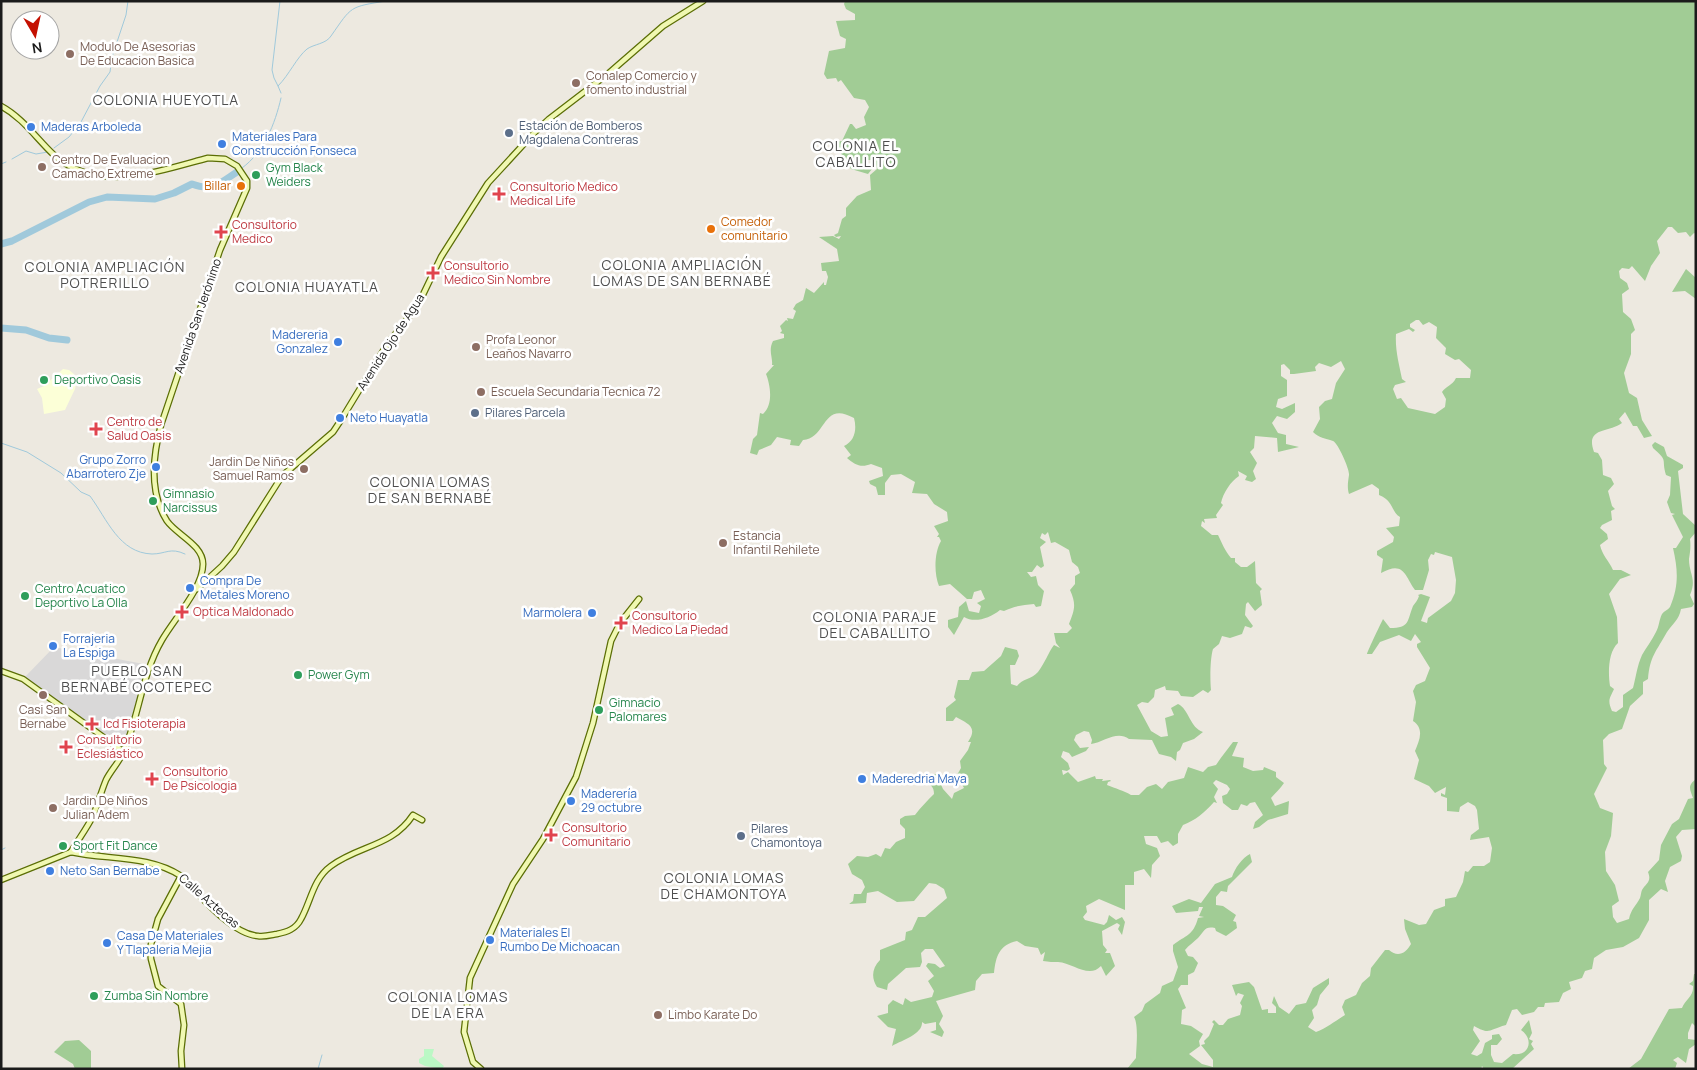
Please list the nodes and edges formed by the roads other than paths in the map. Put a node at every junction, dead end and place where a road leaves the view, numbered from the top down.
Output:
1 (703, 1) edge
2 (1, 106) edge
3 (202, 569) junction
4 (200, 576) junction
5 (211, 576) junction
6 (206, 581) junction
7 (195, 590) junction
8 (639, 599) dead end
9 (1, 671) edge
10 (124, 752) junction
11 (422, 820) dead end
12 (72, 852) junction
13 (181, 876) junction
14 (1, 880) edge
15 (473, 1062) junction
16 (182, 1069) edge
17 (472, 1069) edge
18 (481, 1069) edge

1 - 5 street, Avenida Ojo de Agua
2 - 3 street, Avenida San Jerónimo
3 - 4 street
3 - 5 street
4 - 6 street
4 - 7 street
5 - 6 street, Avenida Ojo de Agua
6 - 7 street, Avenida Ojo de Agua
7 - 10 street
8 - 15 street
9 - 10 street
10 - 12 street
11 - 13 street, Calle Aztecas
12 - 13 street, Calle Aztecas
12 - 14 street
13 - 16 street
15 - 17 street
15 - 18 street

